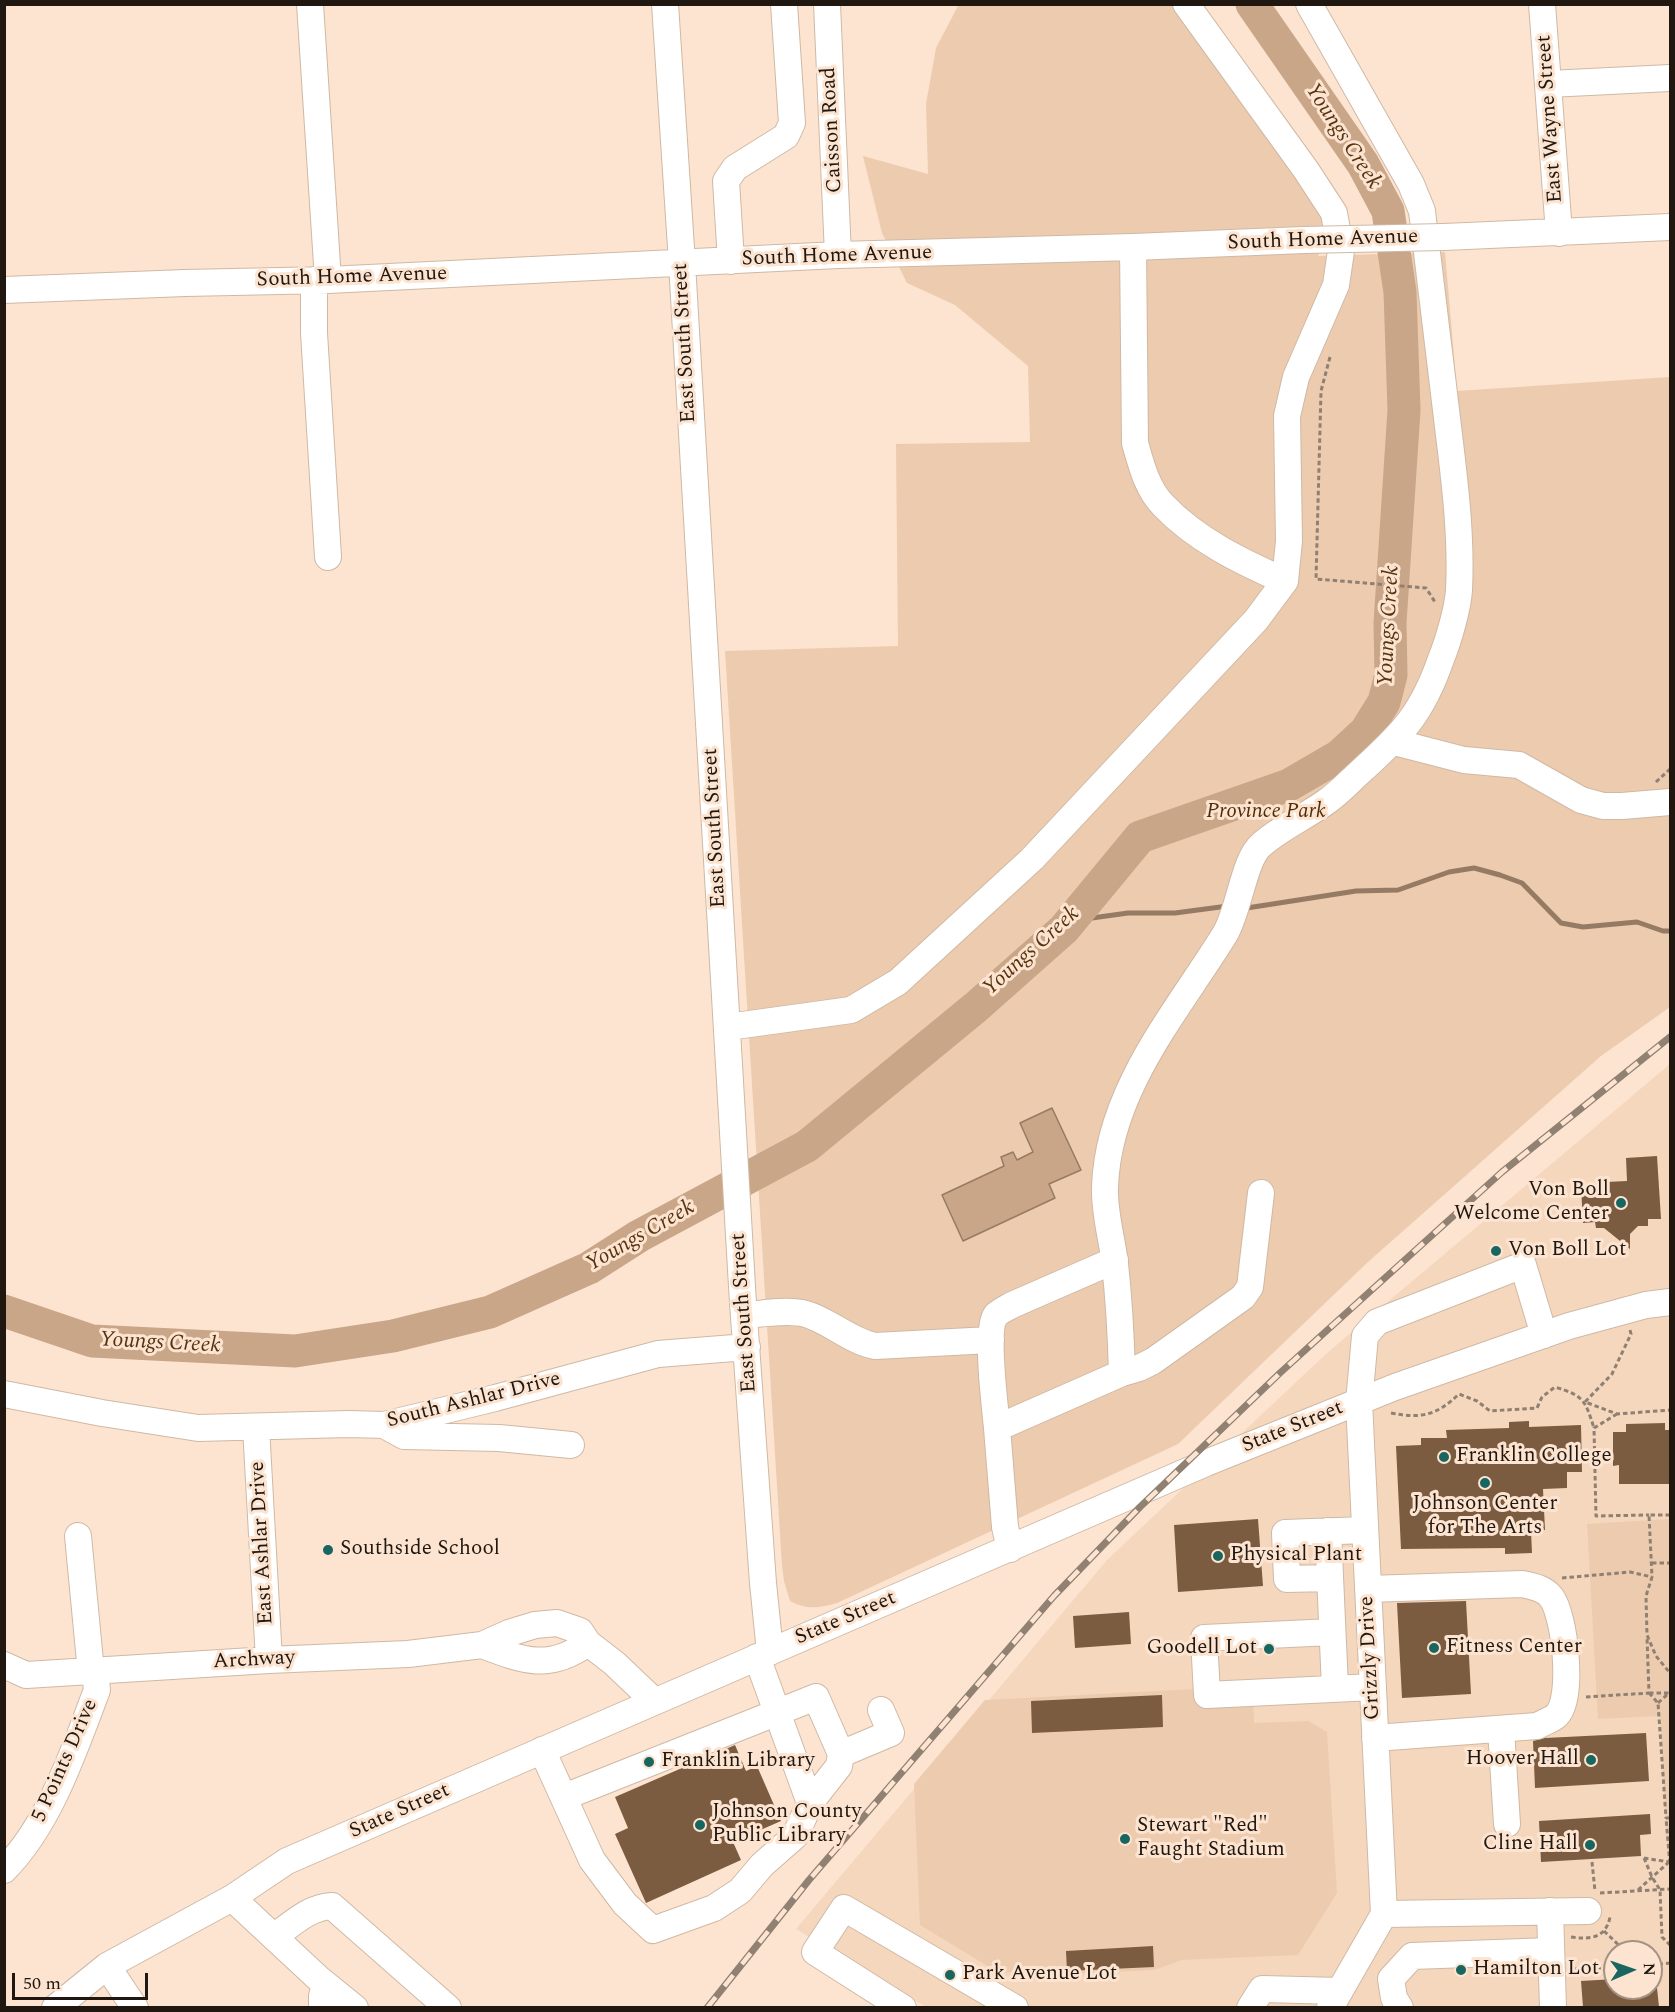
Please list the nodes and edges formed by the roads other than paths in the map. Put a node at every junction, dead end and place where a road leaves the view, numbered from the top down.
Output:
1 (310, 4) edge
2 (664, 4) edge
3 (784, 4) edge
4 (828, 4) edge
5 (1186, 4) edge
6 (1309, 4) edge
7 (1542, 4) edge
8 (1671, 78) edge
9 (1549, 84) junction
10 (1671, 228) edge
11 (1559, 233) junction
12 (1133, 247) junction
13 (838, 255) junction
14 (730, 261) junction
15 (682, 263) junction
16 (321, 280) junction
17 (4, 290) edge
18 (328, 557) dead end
19 (1284, 581) junction
20 (1394, 741) junction
21 (1661, 794) edge
22 (728, 1027) junction
23 (1262, 1193) dead end
24 (1114, 1260) junction
25 (1671, 1302) edge
26 (744, 1309) junction
27 (1544, 1335) junction
28 (991, 1340) junction
29 (747, 1347) junction
30 (1122, 1374) junction
31 (4, 1394) edge
32 (1370, 1407) junction
33 (384, 1425) junction
34 (256, 1427) junction
35 (997, 1428) junction
36 (571, 1445) dead end
37 (1365, 1530) junction
38 (1328, 1531) junction
39 (78, 1536) dead end
40 (1010, 1549) junction
41 (1330, 1578) junction
42 (1368, 1589) junction
43 (1332, 1632) junction
44 (588, 1643) junction
45 (483, 1645) junction
46 (763, 1654) junction
47 (269, 1660) junction
48 (15, 1670) edge
49 (91, 1672) junction
50 (1373, 1687) junction
51 (1335, 1688) junction
52 (4, 1689) edge
53 (654, 1701) junction
54 (881, 1710) dead end
55 (776, 1712) junction
56 (1501, 1729) junction
57 (1375, 1738) junction
58 (542, 1750) junction
59 (842, 1754) junction
60 (564, 1797) junction
61 (810, 1803) junction
62 (1507, 1824) dead end
63 (4, 1870) edge
64 (232, 1898) junction
65 (1550, 1911) junction
66 (1588, 1911) dead end
67 (1384, 1914) junction
68 (274, 1937) junction
69 (1551, 1951) junction
70 (107, 1966) junction
71 (324, 1996) edge
72 (871, 1999) edge
73 (1335, 1999) edge
74 (55, 2007) edge
75 (135, 2007) edge
76 (355, 2007) edge
77 (448, 2007) edge
78 (903, 2007) edge
79 (1015, 2007) edge
80 (1250, 2007) edge
81 (1400, 2007) edge
82 (1547, 2007) edge

1 - 16 street
2 - 15 street, East South Street
3 - 14 street
4 - 13 street, Caisson Road
5 - 19 street
6 - 20 street
7 - 9 street, East Wayne Street
8 - 9 street
9 - 11 street, East Wayne Street
10 - 11 street, South Home Avenue
11 - 12 street, South Home Avenue, bridge
12 - 13 street, South Home Avenue
12 - 19 street
13 - 14 street, South Home Avenue
14 - 15 street, South Home Avenue
15 - 16 street, South Home Avenue
15 - 22 street, East South Street
16 - 17 street, South Home Avenue
16 - 18 street
19 - 22 street
20 - 21 street
20 - 24 street
22 - 26 street, East South Street
23 - 30 street
24 - 28 street
24 - 30 street
25 - 27 street, State Street
26 - 28 street
26 - 29 street, East South Street
27 - 32 street, State Street
27 - 32 street, Grizzly Drive
28 - 35 street
29 - 33 street, South Ashlar Drive
29 - 46 street, East South Street
30 - 35 street
31 - 34 street, South Ashlar Drive
32 - 37 street, Grizzly Drive
32 - 40 street, State Street
33 - 34 street, South Ashlar Drive
33 - 36 street
34 - 47 street, East Ashlar Drive
35 - 40 street
37 - 38 street
37 - 42 street, Grizzly Drive
38 - 41 street
38 - 41 street
39 - 49 street, 5 Points Drive
40 - 46 street, State Street
41 - 43 street
42 - 50 street, Grizzly Drive
42 - 56 street
43 - 51 street
43 - 51 street
44 - 45 street, Archway
44 - 45 street, Archway
44 - 53 street, Archway
45 - 47 street, Archway
46 - 53 street, State Street
46 - 55 street, East South Street
47 - 49 street, Archway
48 - 49 street, Archway
48 - 52 street, Archway
49 - 63 street, 5 Points Drive
50 - 51 street
50 - 57 street, Grizzly Drive
53 - 58 street, State Street
54 - 59 street
55 - 59 street
55 - 60 street
55 - 61 street, East South Street
56 - 57 street
56 - 62 street
57 - 67 street, Grizzly Drive
58 - 60 street
58 - 64 street, State Street
59 - 61 street
60 - 61 street
64 - 68 street
64 - 70 street, State Street
65 - 66 street
65 - 67 street
65 - 69 street
67 - 73 street
68 - 71 street
68 - 77 street
69 - 81 street
69 - 82 street
70 - 74 street, State Street
70 - 75 street
71 - 76 street
72 - 78 street
72 - 79 street
73 - 80 street

